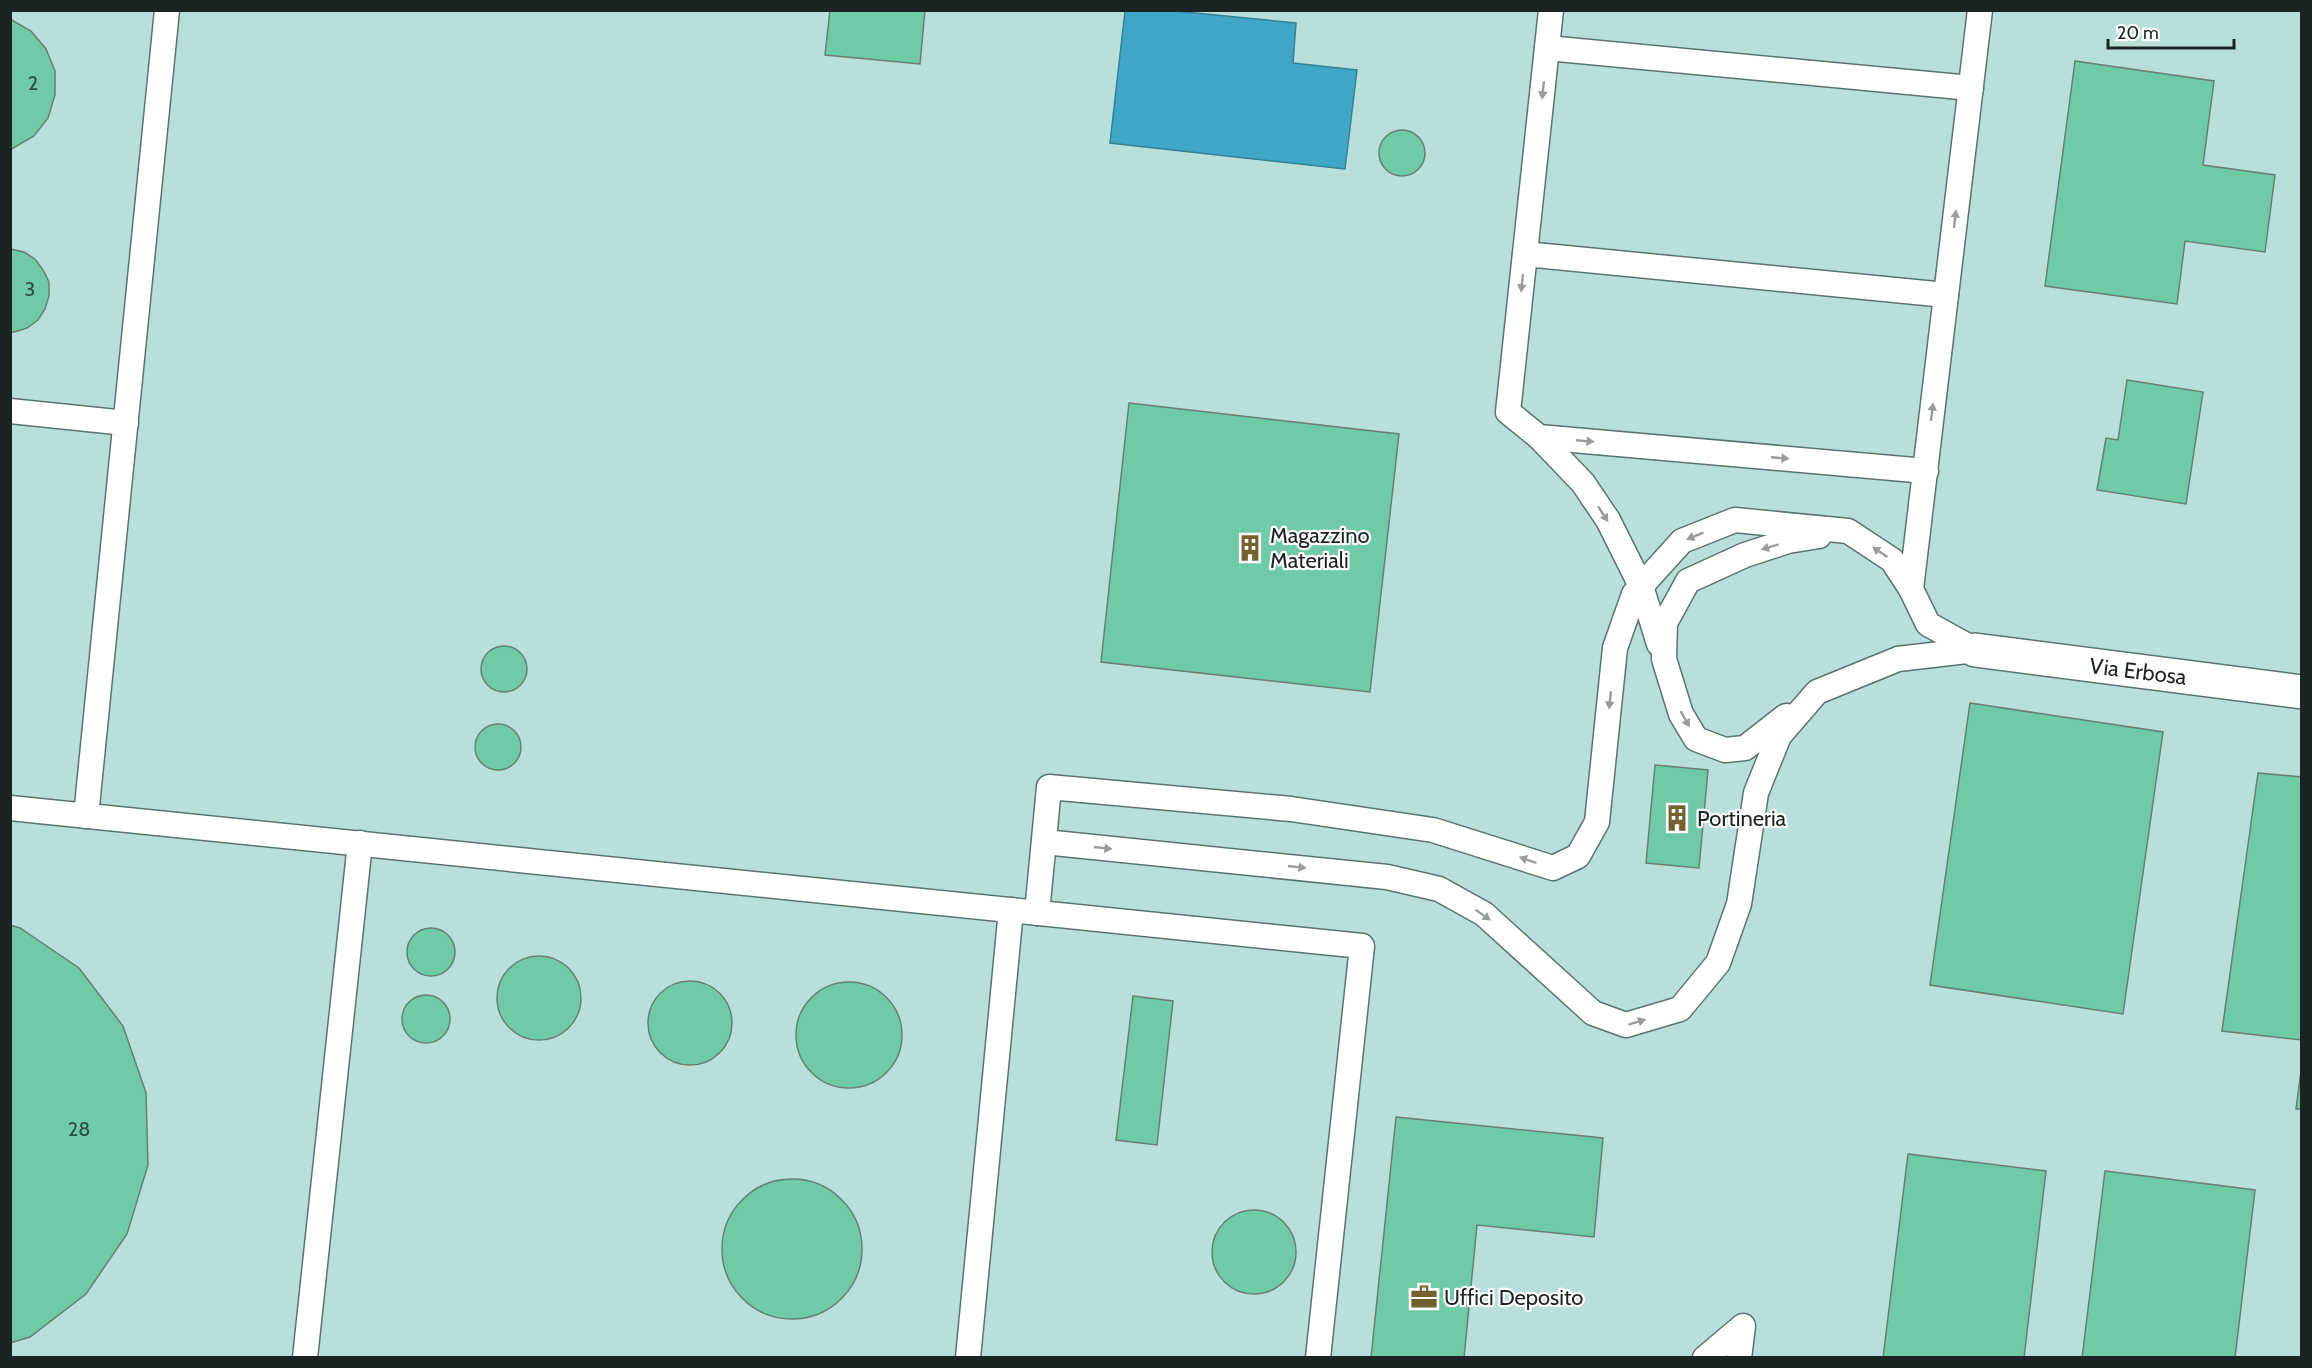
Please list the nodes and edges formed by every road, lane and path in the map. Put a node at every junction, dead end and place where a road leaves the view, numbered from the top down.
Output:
1 (167, 10) edge
2 (1551, 10) edge
3 (1980, 10) edge
4 (1547, 48) junction
5 (1971, 88) junction
6 (1525, 254) junction
7 (1946, 295) junction
8 (10, 411) edge
9 (126, 423) junction
10 (1539, 437) junction
11 (1926, 471) junction
12 (1848, 531) junction
13 (1641, 586) junction
14 (1911, 589) junction
15 (1976, 650) junction
16 (1664, 659) junction
17 (1817, 692) junction
18 (2301, 692) edge
19 (10, 808) edge
20 (86, 816) junction
21 (1044, 842) junction
22 (360, 843) junction
23 (1011, 910) junction
24 (1037, 913) junction
25 (305, 1357) edge
26 (311, 1358) edge
27 (968, 1358) edge
28 (1318, 1358) edge
29 (1706, 1358) edge
30 (1739, 1358) edge

1 - 9 lane
2 - 4 lane
3 - 5 lane
4 - 5 lane
4 -> 6 lane
7 -> 5 lane
6 - 7 lane
6 -> 10 lane
11 -> 7 lane
8 - 9 lane
9 - 20 lane
10 -> 11 lane
10 -> 13 lane
11 - 14 lane
12 -> 13 lane
14 -> 12 lane
12 -> 16 lane
13 - 16 lane
13 -> 21 lane
14 - 15 lane
15 - 17 lane
15 - 18 street, Via Erbosa
16 -> 17 lane
21 -> 17 lane
19 - 20 lane
20 - 22 lane
21 - 24 lane
22 - 23 lane
22 - 25 lane
23 - 24 lane
23 - 27 lane
24 - 28 lane
25 - 26 lane
29 - 30 lane

